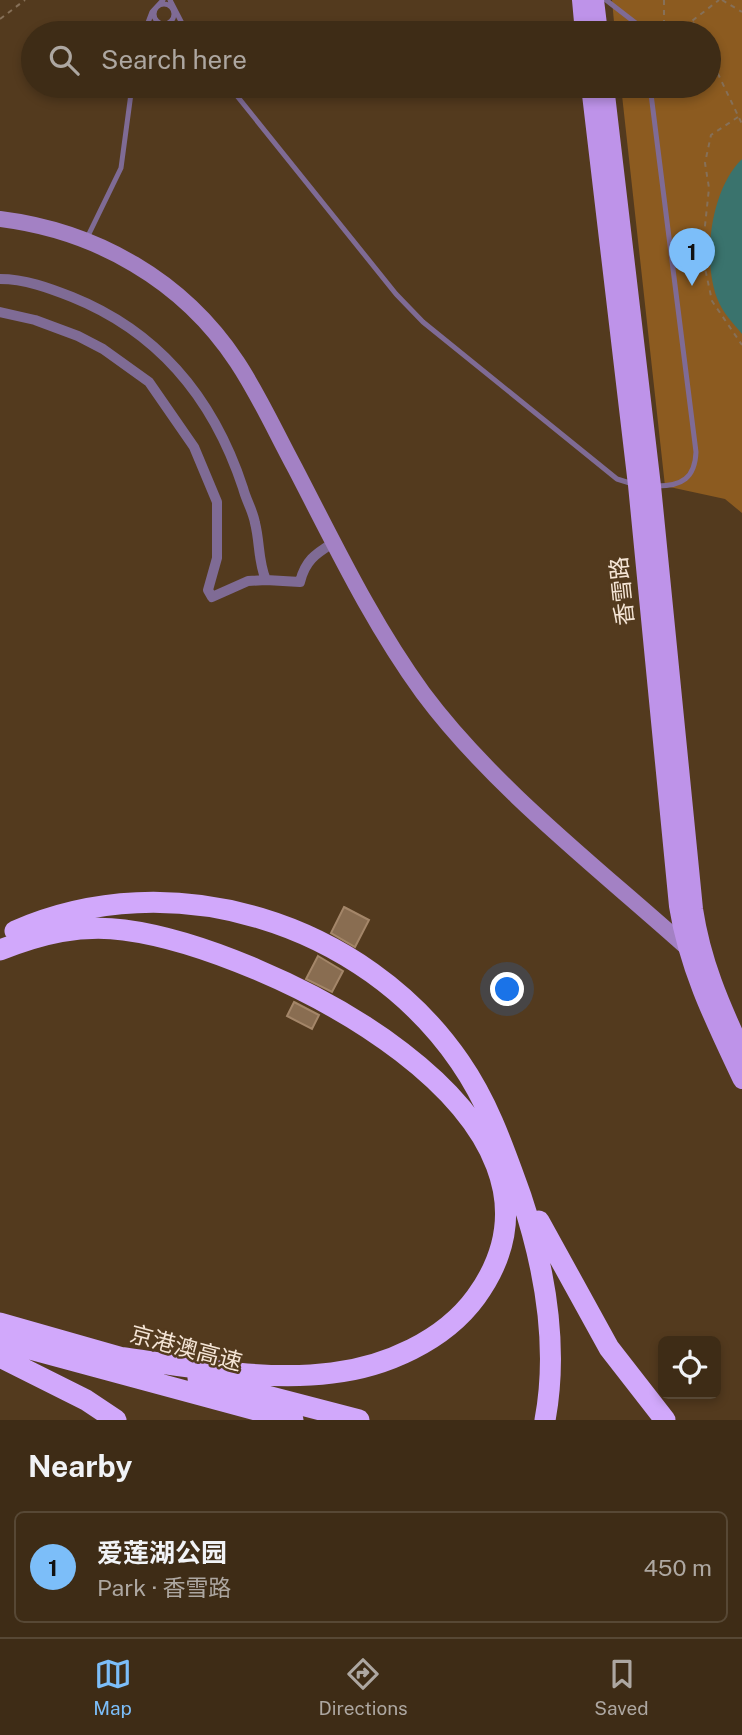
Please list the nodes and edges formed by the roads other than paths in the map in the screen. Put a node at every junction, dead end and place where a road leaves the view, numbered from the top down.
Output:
1 (163, 0) edge
2 (170, 0) edge
3 (580, 0) edge
4 (596, 0) edge
5 (606, 0) edge
6 (157, 7) junction
7 (173, 10) junction
8 (151, 21) edge
9 (161, 21) edge
10 (168, 21) edge
11 (180, 21) edge
12 (583, 21) edge
13 (598, 21) edge
14 (634, 21) edge
15 (130, 98) edge
16 (239, 98) edge
17 (592, 98) edge
18 (607, 98) edge
19 (652, 98) edge
20 (0, 219) edge
21 (86, 240) junction
22 (0, 279) edge
23 (0, 312) edge
24 (645, 486) junction
25 (333, 543) junction
26 (266, 580) junction
27 (40, 920) junction
28 (0, 928) edge
29 (0, 937) edge
30 (692, 947) junction
31 (0, 950) edge
32 (742, 1050) edge
33 (742, 1080) edge
34 (505, 1171) junction
35 (0, 1323) edge
36 (0, 1341) edge
37 (0, 1357) edge
38 (117, 1357) junction
39 (116, 1420) edge
40 (293, 1420) edge
41 (359, 1420) edge
42 (534, 1420) edge
43 (545, 1420) edge
44 (665, 1420) edge

1 - 6 lane
2 - 7 lane
3 - 12 main road
4 - 13 main road
5 - 14 lane
6 - 7 lane
6 - 8 lane
6 - 9 lane
7 - 10 lane
7 - 11 lane
15 - 21 lane
16 - 24 lane
17 - 24 main road, 香雪路
18 - 24 main road, 香雪路
19 - 24 lane
20 - 21 street
21 - 25 street
22 - 26 street
23 - 26 street
24 - 30 main road, 香雪路
25 - 26 street
25 - 30 street
27 - 28 highway
27 - 29 highway
27 - 34 highway
30 - 32 main road, 香雪路
30 - 33 main road, 香雪路
31 - 34 highway
34 - 38 highway
34 - 42 highway
34 - 43 highway
34 - 44 highway
35 - 38 highway, 京港澳高速
36 - 40 highway, 京港澳高速
37 - 39 highway
38 - 41 highway, 京港澳高速

